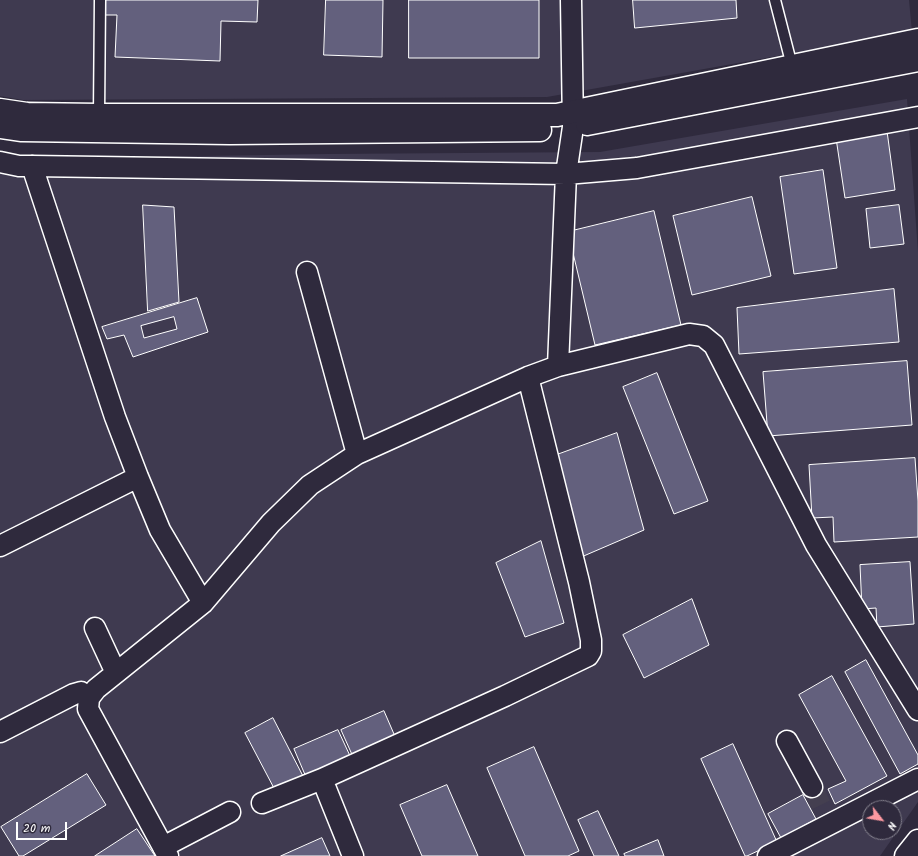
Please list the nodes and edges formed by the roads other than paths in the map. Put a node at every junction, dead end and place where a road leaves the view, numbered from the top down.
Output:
1 (100, 0) edge
2 (571, 0) edge
3 (775, 0) edge
4 (918, 40) edge
5 (918, 60) edge
6 (792, 66) junction
7 (0, 110) edge
8 (99, 115) junction
9 (918, 117) edge
10 (572, 120) junction
11 (0, 127) edge
12 (0, 162) edge
13 (32, 166) junction
14 (566, 174) junction
15 (307, 272) dead end
16 (558, 366) junction
17 (528, 377) junction
18 (357, 454) junction
19 (138, 477) junction
20 (0, 546) edge
21 (203, 603) junction
22 (95, 628) dead end
23 (116, 673) junction
24 (89, 698) junction
25 (918, 710) edge
26 (0, 732) edge
27 (787, 741) dead end
28 (322, 779) junction
29 (918, 779) edge
30 (812, 787) tunnel mouth
31 (262, 803) dead end
32 (230, 812) dead end
33 (918, 841) edge
34 (165, 851) edge
35 (353, 856) edge
36 (768, 856) edge
37 (906, 856) edge

1 - 8 lane
2 - 10 street
3 - 6 lane
4 - 6 street
5 - 10 street
6 - 10 street
7 - 8 street
8 - 10 street
9 - 14 street
10 - 11 street
10 - 14 street
12 - 13 street
13 - 14 street
13 - 19 street
14 - 16 street
15 - 18 street
16 - 17 street
16 - 25 street
17 - 18 street
17 - 28 street
18 - 21 street
19 - 20 street
19 - 21 street
21 - 23 street
22 - 23 street
23 - 24 street
24 - 26 street
24 - 34 street
27 - 30 street
28 - 31 street
28 - 35 street
29 - 36 street
32 - 34 street
33 - 37 street

